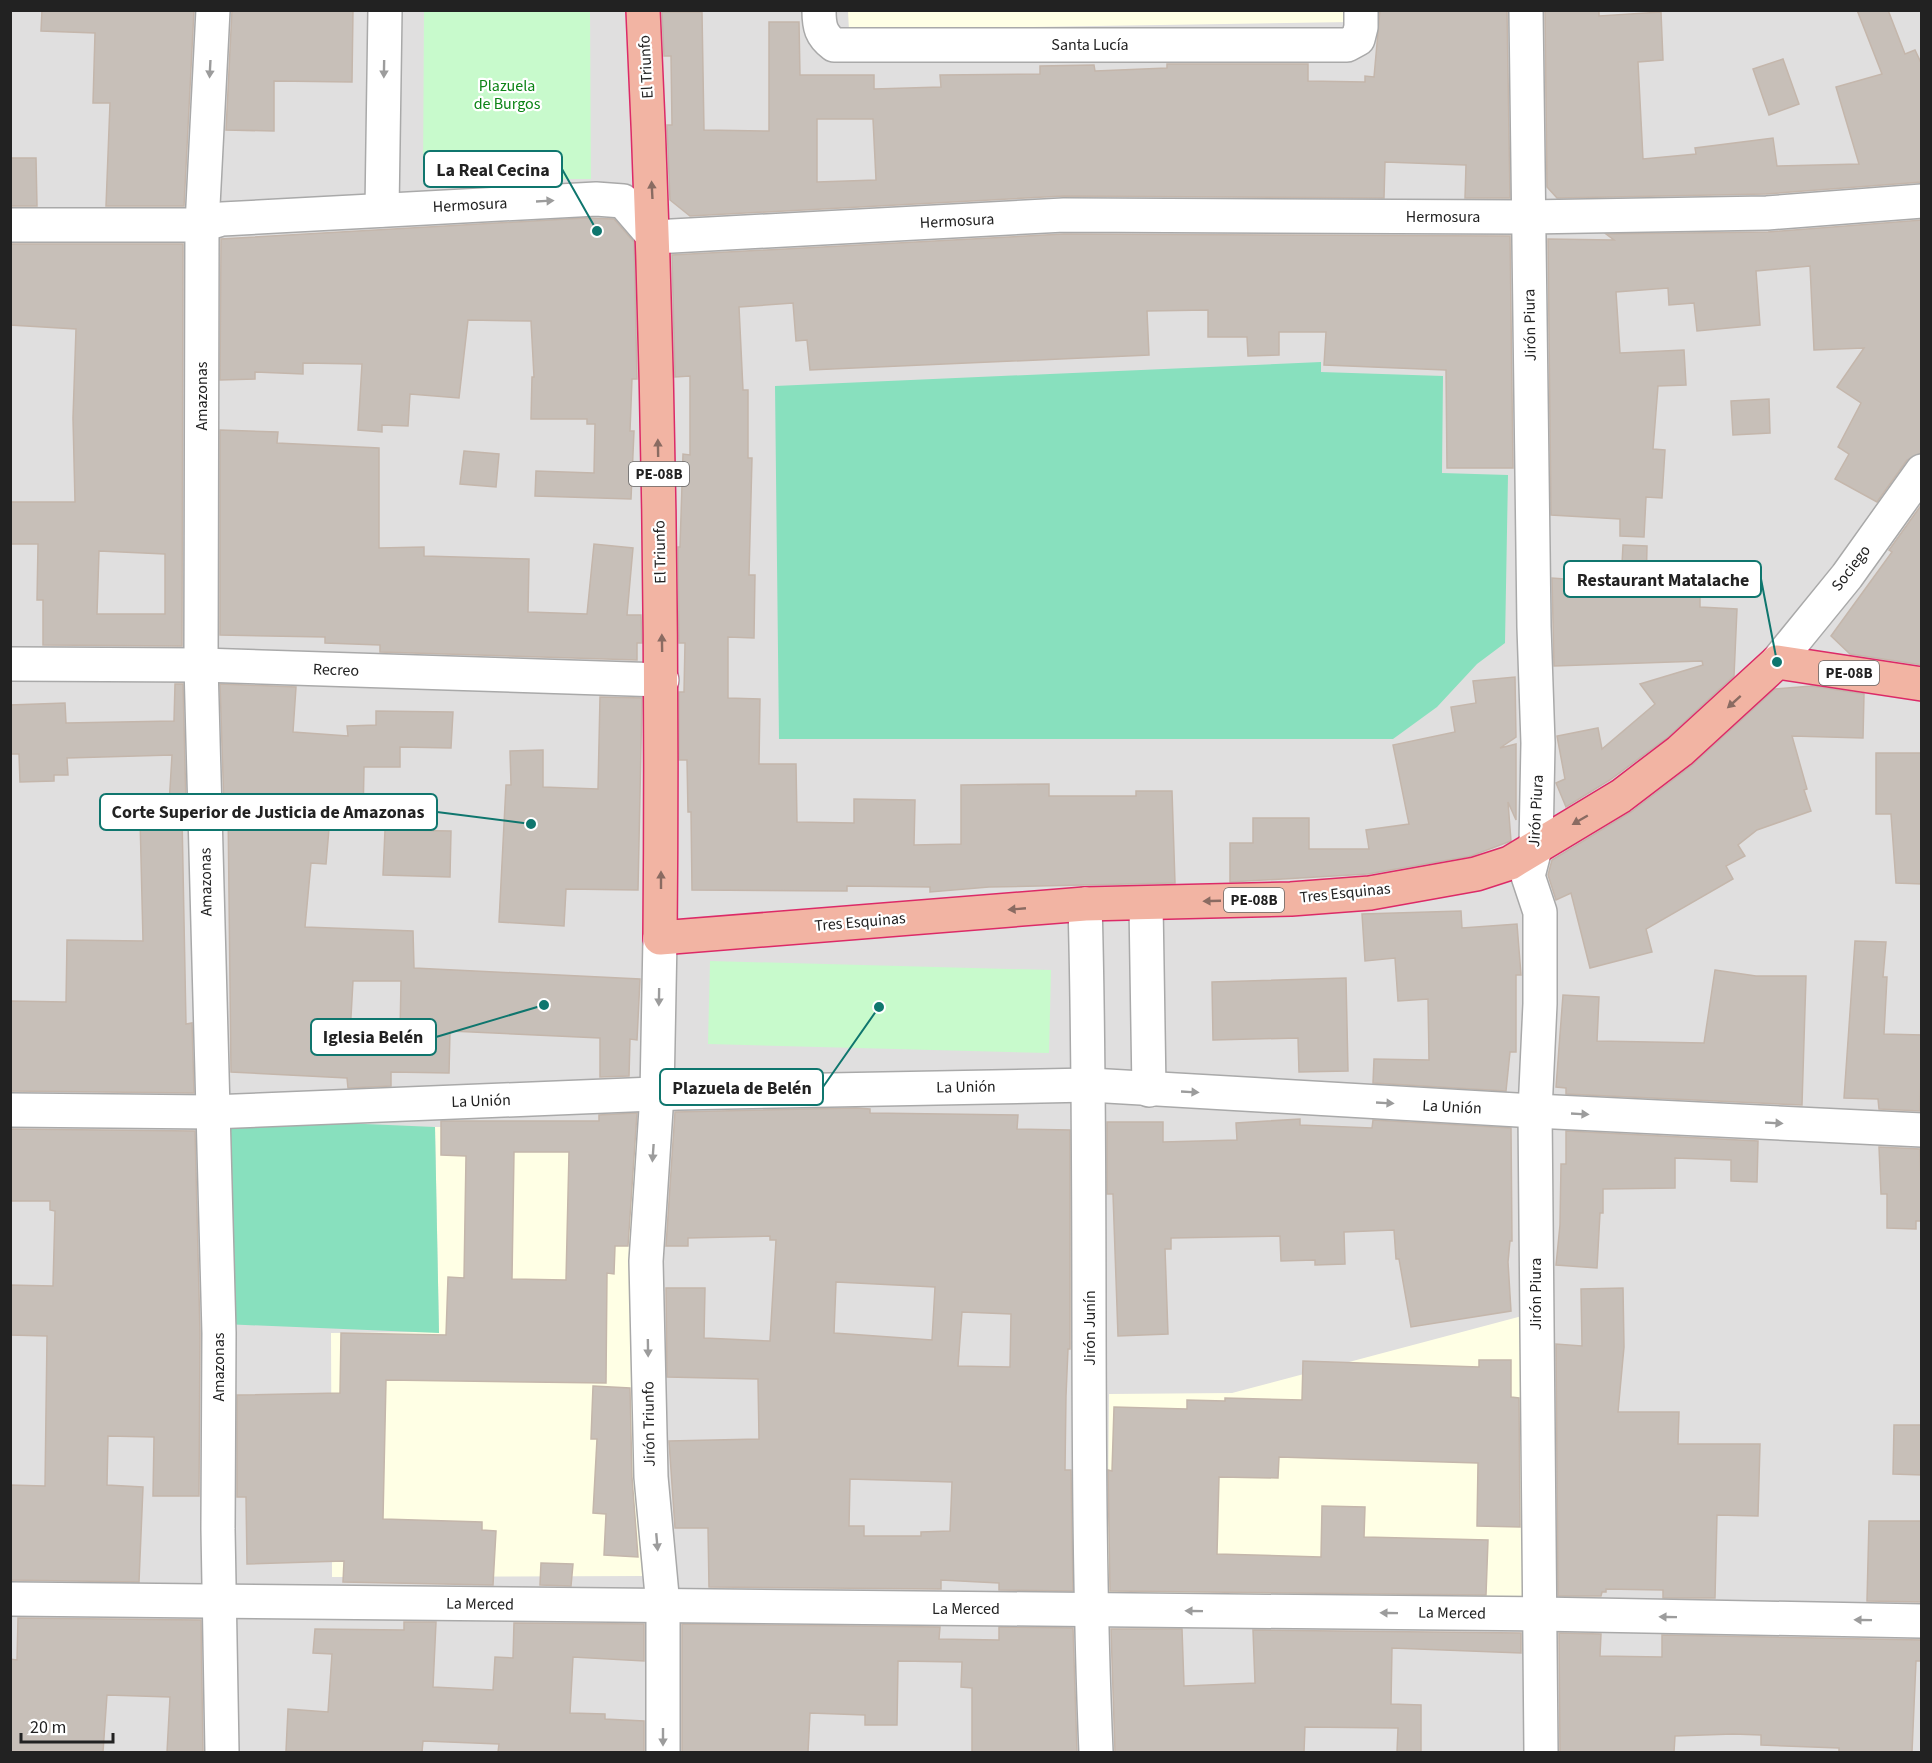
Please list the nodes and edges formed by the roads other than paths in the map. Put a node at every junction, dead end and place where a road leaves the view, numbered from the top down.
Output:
1 (213, 10) edge
2 (385, 10) edge
3 (644, 10) edge
4 (1526, 10) edge
5 (821, 23) edge
6 (1359, 25) edge
7 (1922, 201) edge
8 (382, 210) junction
9 (1528, 217) junction
10 (10, 225) edge
11 (202, 225) junction
12 (654, 237) junction
13 (1922, 471) edge
14 (1777, 662) junction
15 (10, 664) edge
16 (201, 665) junction
17 (662, 680) junction
18 (1922, 684) edge
19 (1536, 845) junction
20 (1085, 904) junction
21 (1146, 904) junction
22 (660, 938) junction
23 (1090, 1085) junction
24 (1149, 1090) junction
25 (657, 1094) junction
26 (10, 1110) edge
27 (211, 1112) junction
28 (1535, 1112) junction
29 (1922, 1130) edge
30 (10, 1599) edge
31 (221, 1600) junction
32 (663, 1606) junction
33 (1090, 1610) junction
34 (1539, 1614) junction
35 (1922, 1621) edge
36 (222, 1752) edge
37 (663, 1752) edge
38 (1096, 1752) edge
39 (1541, 1752) edge

1 -> 11 street, Amazonas
2 -> 8 street
12 -> 3 highway, El Triunfo / PE-08B
4 - 9 street, Jirón Piura
5 - 6 street, Santa Lucía
7 - 9 street, Hermosura
8 - 11 street, Hermosura
8 -> 12 street, Hermosura
9 - 12 street, Hermosura
9 - 19 street, Jirón Piura
10 - 11 street, Hermosura
11 - 16 street, Amazonas
17 -> 12 highway, El Triunfo / PE-08B
13 - 14 street, Sociego
14 - 18 highway, PE-08B
14 -> 19 highway, Tres Esquinas / PE-08B
15 - 16 street, Recreo
16 - 17 street, Recreo
16 - 27 street, Amazonas
22 -> 17 highway, El Triunfo / PE-08B
19 -> 21 highway, Tres Esquinas / PE-08B
19 - 28 street, Jirón Piura
20 - 21 highway, Tres Esquinas / PE-08B
20 -> 22 highway, Tres Esquinas / PE-08B
20 - 23 street, Jirón Junín
21 - 24 street
22 -> 25 street, El Triunfo
23 - 24 street, La Unión
23 - 25 street, La Unión
23 - 33 street, Jirón Junín
24 -> 28 street, La Unión
25 - 27 street, La Unión
25 -> 32 street, Jirón Triunfo
26 - 27 street, La Unión
27 - 31 street, Amazonas
28 -> 29 street, La Unión
28 - 34 street, Jirón Piura
30 - 31 street, La Merced
31 - 32 street, La Merced
31 - 36 street, Amazonas
32 - 33 street, La Merced
32 -> 37 street, Jirón Triunfo
34 -> 33 street, La Merced
33 - 38 street, Jirón Junín
35 -> 34 street, La Merced
34 - 39 street, Jirón Piura

